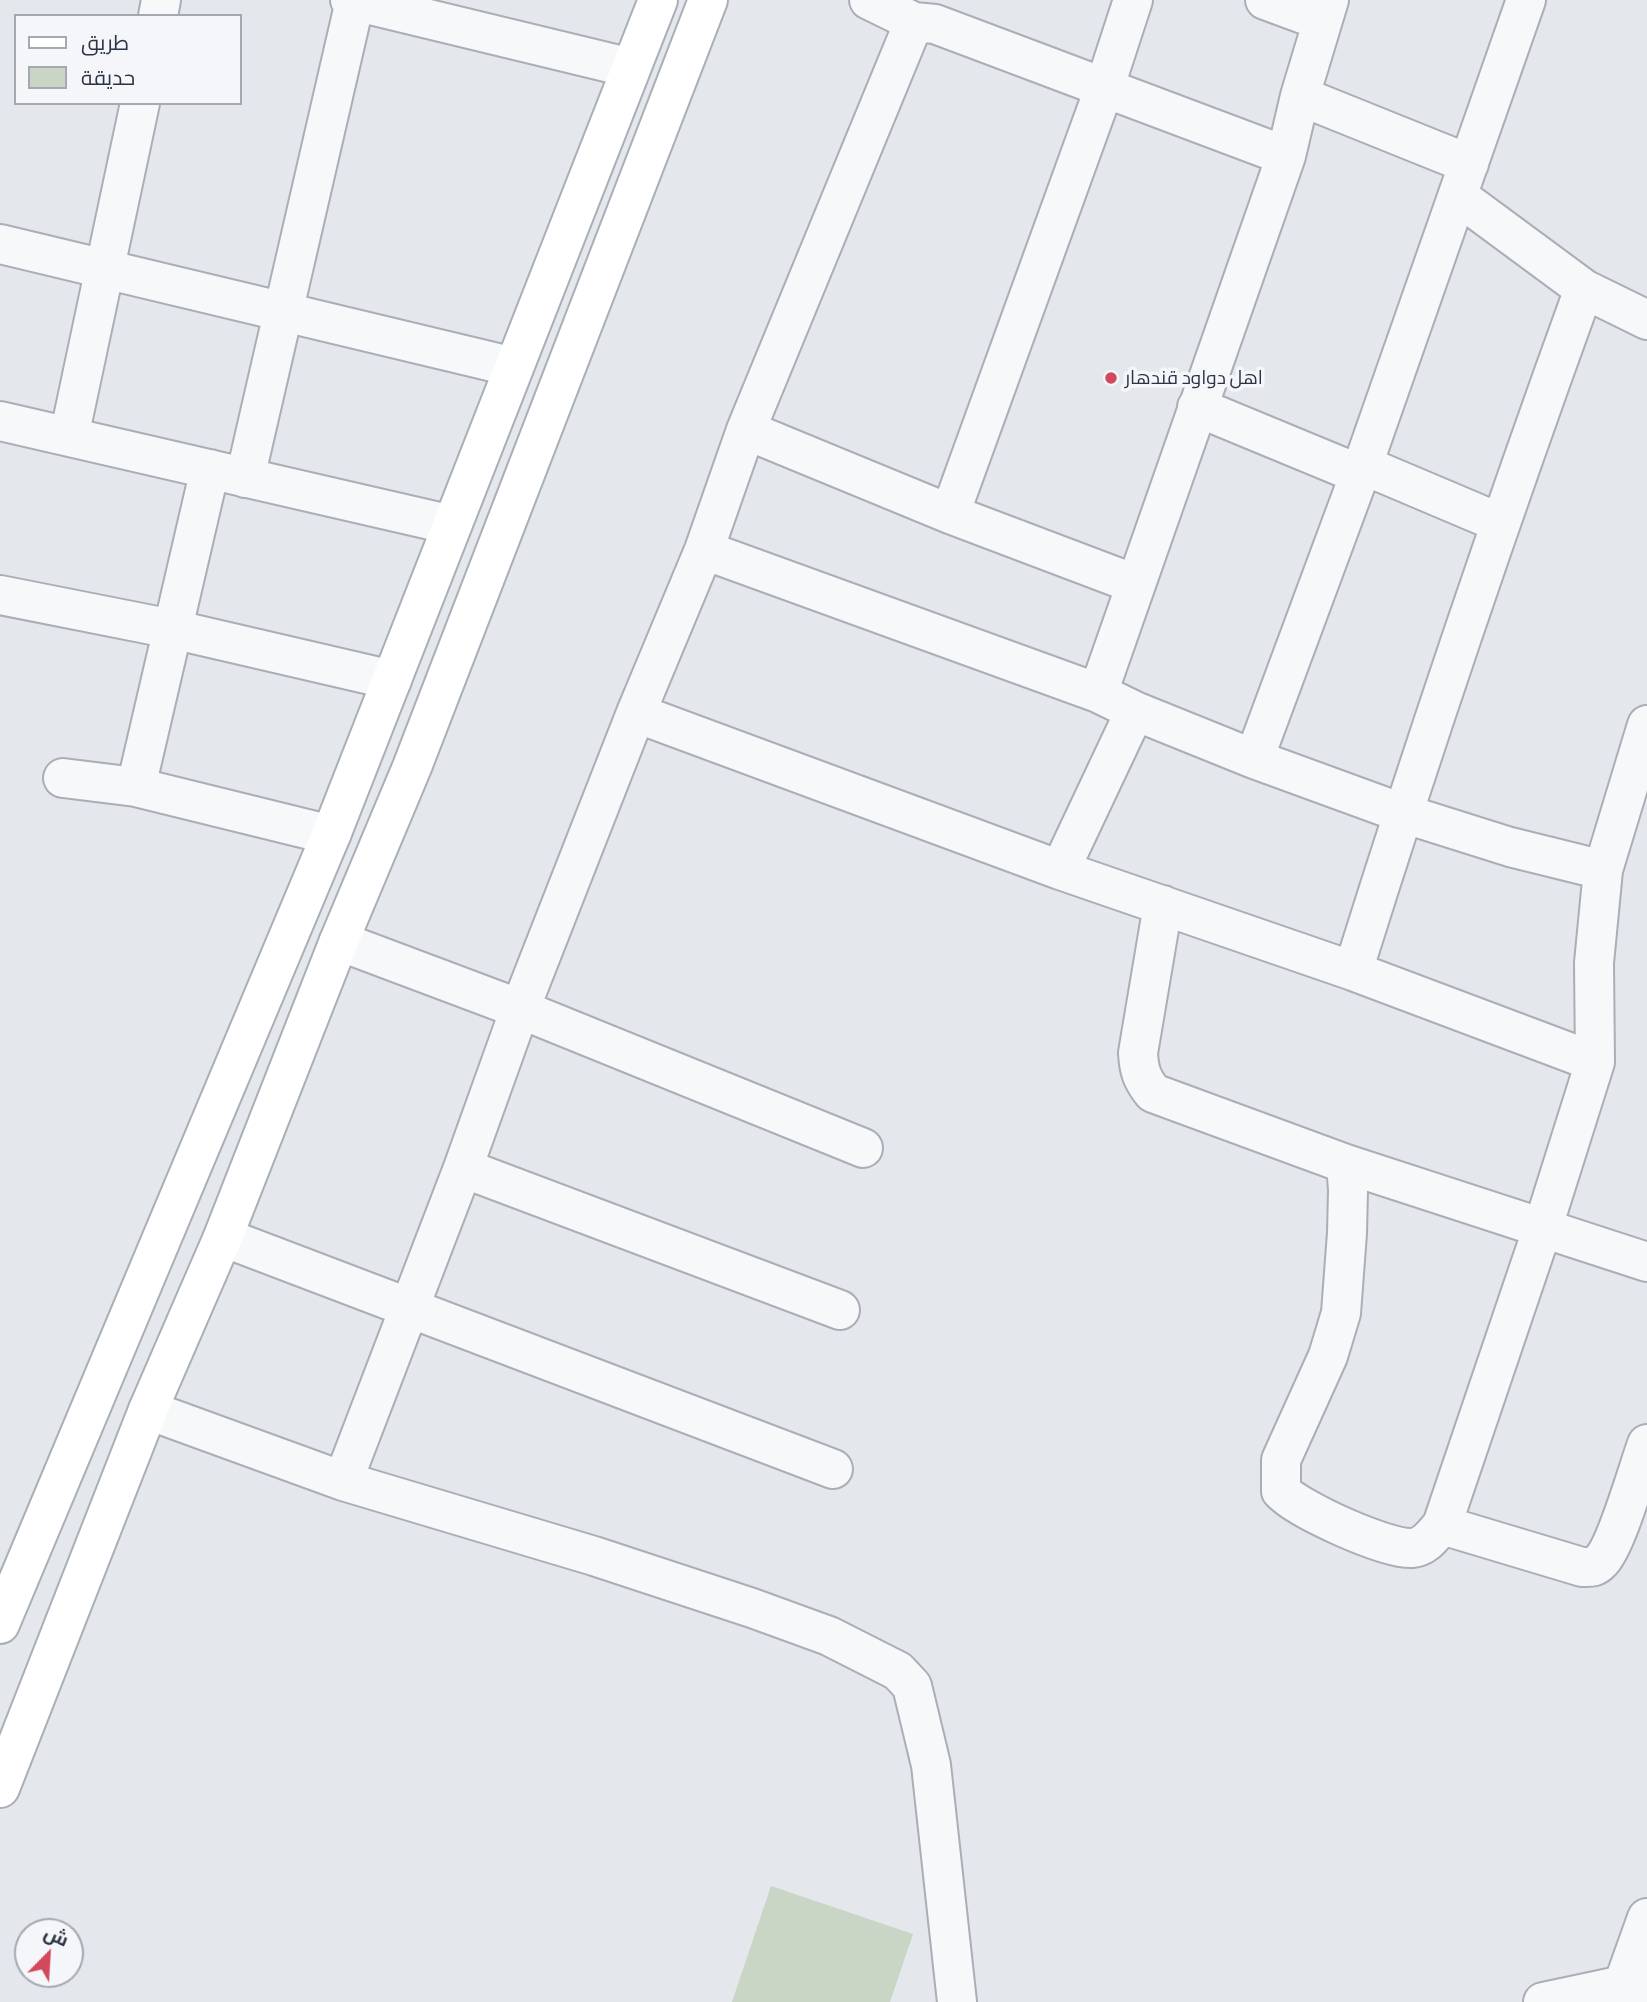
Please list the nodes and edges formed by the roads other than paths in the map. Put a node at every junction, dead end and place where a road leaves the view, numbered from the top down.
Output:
1 (658, 0) edge
2 (708, 0) edge
3 (869, 0) edge
4 (1133, 0) edge
5 (1265, 0) edge
6 (1526, 0) edge
7 (353, 1) edge
8 (1326, 10) edge
9 (931, 15) edge
10 (631, 68) junction
11 (1104, 89) junction
12 (1300, 96) junction
13 (140, 105) edge
14 (1286, 156) junction
15 (1464, 180) junction
16 (0, 244) edge
17 (105, 270) junction
18 (1584, 289) junction
19 (284, 312) junction
20 (1647, 320) edge
21 (514, 367) junction
22 (1196, 407) junction
23 (0, 421) edge
24 (747, 430) junction
25 (69, 437) junction
26 (1361, 470) junction
27 (228, 473) junction
28 (950, 514) junction
29 (1500, 523) junction
30 (452, 525) junction
31 (704, 550) junction
32 (1135, 584) junction
33 (0, 595) edge
34 (173, 629) junction
35 (392, 680) junction
36 (1098, 693) junction
37 (1135, 711) junction
38 (636, 713) junction
39 (1647, 725) edge
40 (1254, 759) junction
41 (63, 778) dead end
42 (136, 786) junction
43 (1402, 813) junction
44 (331, 835) junction
45 (1060, 870) junction
46 (1603, 870) junction
47 (1163, 905) junction
48 (339, 941) junction
49 (1353, 971) junction
50 (520, 1009) junction
51 (1595, 1062) junction
52 (863, 1148) dead end
53 (1346, 1164) junction
54 (463, 1168) junction
55 (1543, 1227) junction
56 (223, 1237) junction
57 (1647, 1262) edge
58 (409, 1309) junction
59 (840, 1310) dead end
60 (148, 1410) junction
61 (1647, 1444) edge
62 (833, 1469) dead end
63 (343, 1481) junction
64 (1442, 1525) junction
65 (0, 1624) edge
66 (0, 1788) edge
67 (1647, 1918) edge
68 (1635, 1986) edge
69 (957, 2002) edge
70 (1543, 2002) edge

1 - 10 main road
2 - 48 main road
3 - 9 street
4 - 11 street
5 - 8 street
6 - 15 street
7 - 10 street
7 - 19 street
8 - 12 street
9 - 11 street
9 - 24 street
10 - 21 main road
11 - 14 street
11 - 28 street
12 - 14 street
12 - 15 street
13 - 17 street
14 - 22 street
15 - 18 street
15 - 26 street
16 - 17 street
17 - 19 street
17 - 25 street
18 - 20 street
18 - 29 street
19 - 21 street
19 - 27 street
21 - 30 main road
22 - 26 street
22 - 32 street
23 - 25 street
24 - 28 street
24 - 31 street
25 - 27 street
26 - 29 street
26 - 40 street
27 - 30 street
27 - 34 street
28 - 32 street
29 - 43 street
30 - 35 main road
31 - 36 street
31 - 38 street
32 - 36 street
33 - 34 street
34 - 35 street
34 - 42 street
35 - 44 main road
36 - 37 street
37 - 40 street
37 - 45 street
38 - 45 street
38 - 50 street
39 - 46 street
40 - 43 street
41 - 42 street
42 - 44 street
43 - 46 street
43 - 49 street
44 - 65 main road
45 - 47 street
46 - 51 street
47 - 49 street
47 - 53 street
48 - 50 street
48 - 56 main road
49 - 51 street
50 - 52 street
50 - 54 street
51 - 55 street
53 - 55 street
53 - 64 street
54 - 58 street
54 - 59 street
55 - 57 street
55 - 64 street
56 - 58 street
56 - 60 main road
58 - 62 street
58 - 63 street
60 - 63 street
60 - 66 main road
61 - 64 street
63 - 69 street
67 - 68 street
68 - 70 street

